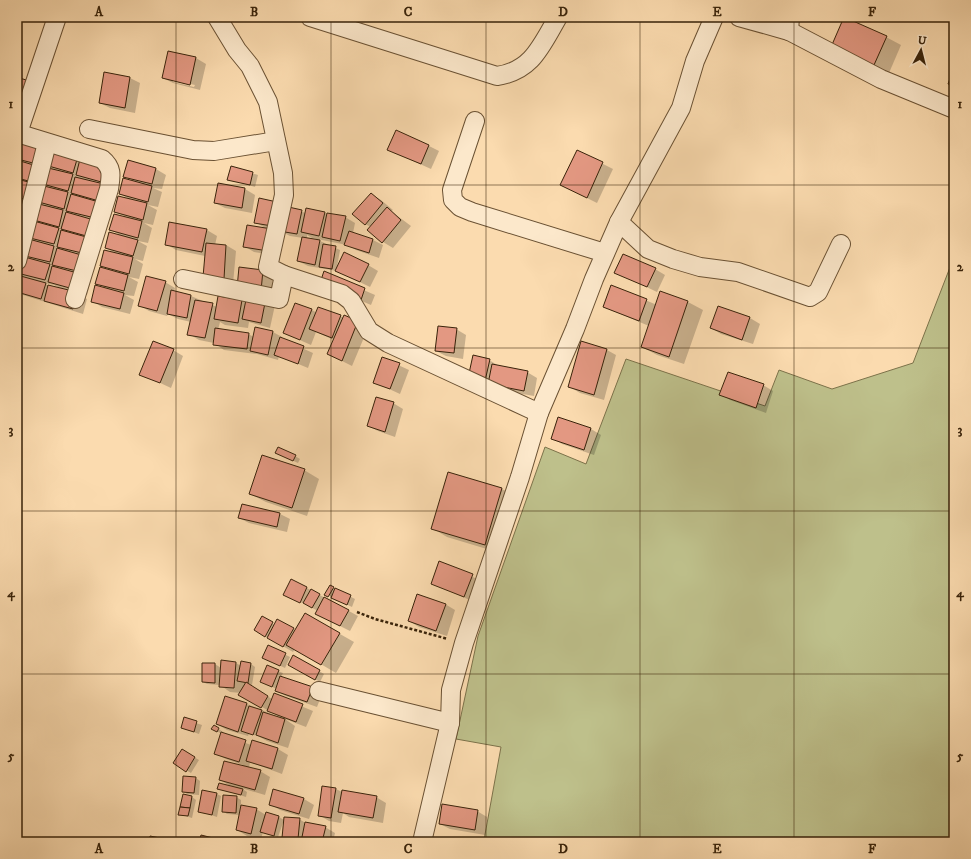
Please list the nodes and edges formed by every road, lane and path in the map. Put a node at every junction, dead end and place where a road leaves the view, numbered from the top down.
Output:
1 (57, 17) edge
2 (218, 17) edge
3 (310, 17) edge
4 (558, 17) edge
5 (714, 17) edge
6 (739, 17) edge
7 (789, 24) edge
8 (954, 109) edge
9 (475, 121) dead end
10 (89, 129) dead end
11 (18, 133) edge
12 (276, 141) junction
13 (47, 143) junction
14 (619, 222) junction
15 (841, 244) dead end
16 (605, 253) junction
17 (17, 261) edge
18 (284, 275) junction
19 (183, 279) dead end
20 (76, 299) dead end
21 (540, 413) junction
22 (357, 612) dead end
23 (464, 643) junction
24 (319, 691) dead end
25 (450, 723) junction
26 (422, 842) edge

1 - 11 street
2 - 12 street
3 - 4 street
5 - 14 street
6 - 7 street
7 - 8 street
9 - 16 street
10 - 12 street
11 - 13 street
12 - 18 street
13 - 17 street
13 - 20 street
14 - 15 street
14 - 16 street
16 - 21 street
18 - 19 street
18 - 21 street
21 - 23 street
22 - 23 path
23 - 25 street
24 - 25 street
25 - 26 street

